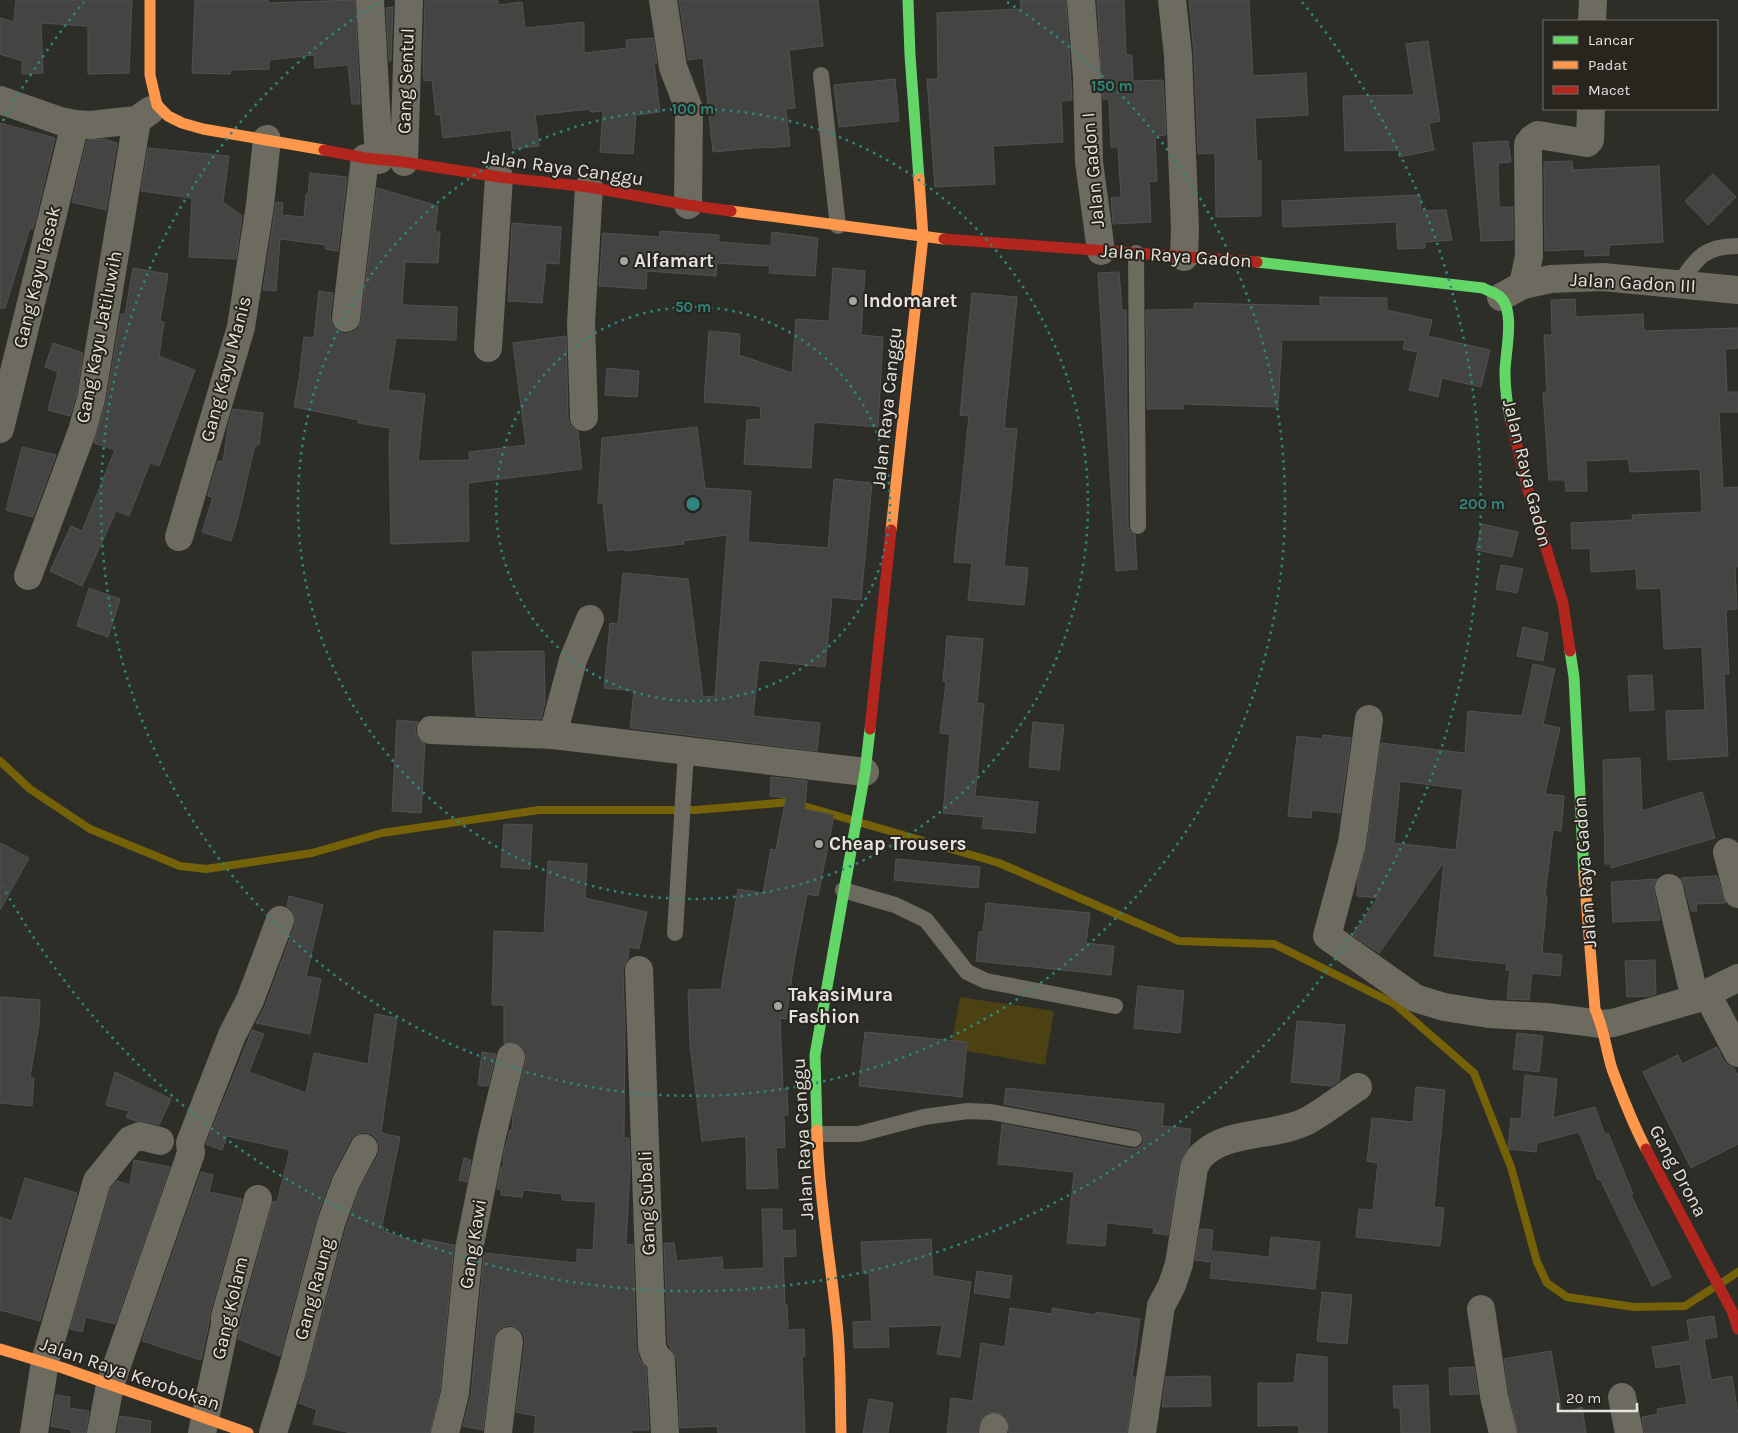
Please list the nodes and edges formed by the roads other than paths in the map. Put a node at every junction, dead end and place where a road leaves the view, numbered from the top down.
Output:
1 (150, 0) edge
2 (370, 0) edge
3 (409, 0) edge
4 (662, 0) edge
5 (908, 0) edge
6 (1081, 0) edge
7 (1172, 0) edge
8 (1593, 0) edge
9 (1592, 20) edge
10 (820, 75) dead end
11 (0, 100) edge
12 (1591, 110) edge
13 (147, 112) junction
14 (75, 124) junction
15 (267, 139) junction
16 (383, 160) junction
17 (499, 178) junction
18 (589, 187) junction
19 (688, 205) junction
20 (838, 226) junction
21 (923, 237) junction
22 (1738, 246) edge
23 (1101, 250) junction
24 (1136, 253) junction
25 (1184, 257) junction
26 (1679, 284) junction
27 (1738, 290) edge
28 (1512, 291) junction
29 (346, 318) dead end
30 (488, 348) dead end
31 (584, 417) dead end
32 (0, 429) edge
33 (1138, 526) dead end
34 (179, 537) dead end
35 (28, 576) dead end
36 (590, 619) dead end
37 (1369, 719) dead end
38 (430, 730) dead end
39 (553, 735) junction
40 (686, 751) junction
41 (865, 772) junction
42 (1727, 852) dead end
43 (1669, 888) dead end
44 (843, 890) junction
45 (1738, 894) edge
46 (280, 920) dead end
47 (675, 933) dead end
48 (640, 970) dead end
49 (1738, 978) edge
50 (1701, 996) junction
51 (1115, 1006) dead end
52 (1602, 1024) junction
53 (1738, 1053) edge
54 (511, 1057) dead end
55 (1358, 1087) dead end
56 (818, 1134) junction
57 (1134, 1138) dead end
58 (160, 1141) dead end
59 (364, 1148) dead end
60 (258, 1199) dead end
61 (1481, 1310) dead end
62 (1738, 1329) edge
63 (509, 1341) dead end
64 (0, 1349) edge
65 (45, 1361) junction
66 (110, 1385) junction
67 (1622, 1397) dead end
68 (203, 1426) edge
69 (34, 1433) edge
70 (101, 1433) edge
71 (248, 1433) edge
72 (272, 1433) edge
73 (445, 1433) edge
74 (498, 1433) edge
75 (665, 1433) edge
76 (841, 1433) edge
77 (1142, 1433) edge
78 (1503, 1433) edge
79 (1629, 1433) edge

1 - 13 main road
2 - 16 street
3 - 16 street, Gang Sentul
4 - 19 street
5 - 21 main road
6 - 23 street, Jalan Gadon I
7 - 25 street
8 - 9 street
10 - 20 lane
11 - 14 street
12 - 28 street
13 - 14 street
13 - 15 main road, Jalan Raya Canggu
13 - 35 street, Gang Kayu Jatiluwih
14 - 32 street, Gang Kayu Tasak
15 - 16 main road, Jalan Raya Canggu
15 - 34 street, Gang Kayu Manis
16 - 17 main road, Jalan Raya Canggu
16 - 29 street
17 - 18 main road, Jalan Raya Canggu
17 - 30 street
18 - 19 main road, Jalan Raya Canggu
18 - 31 street
19 - 20 main road, Jalan Raya Canggu
20 - 21 main road, Jalan Raya Canggu
21 - 23 main road, Jalan Raya Gadon
21 - 41 main road, Jalan Raya Canggu
22 - 26 lane
23 - 24 main road, Jalan Raya Gadon
24 - 25 main road, Jalan Raya Gadon
24 - 33 lane
25 - 28 main road, Jalan Raya Gadon
26 - 27 street, Jalan Gadon III
26 - 28 street, Jalan Gadon III
28 - 52 main road, Jalan Raya Gadon
36 - 39 street
37 - 52 street
38 - 39 street
39 - 40 street
40 - 41 street
40 - 47 lane
41 - 44 main road, Jalan Raya Canggu
42 - 45 street
43 - 50 street
44 - 51 lane
44 - 56 main road, Jalan Raya Canggu
46 - 66 street
48 - 75 street, Gang Subali
49 - 50 street
50 - 52 street
50 - 53 street
52 - 62 main road, Gang Drona
54 - 73 street, Gang Kawi
55 - 77 street
56 - 57 lane
56 - 76 main road, Jalan Raya Canggu
58 - 65 street
59 - 72 street, Gang Raung
60 - 68 street, Gang Kolam
61 - 78 street
63 - 74 street
64 - 65 main road, Jalan Raya Kerobokan
65 - 66 main road, Jalan Raya Kerobokan
65 - 69 street
66 - 68 main road, Jalan Raya Kerobokan
66 - 70 street
67 - 79 street
68 - 71 main road, Jalan Raya Kerobokan

